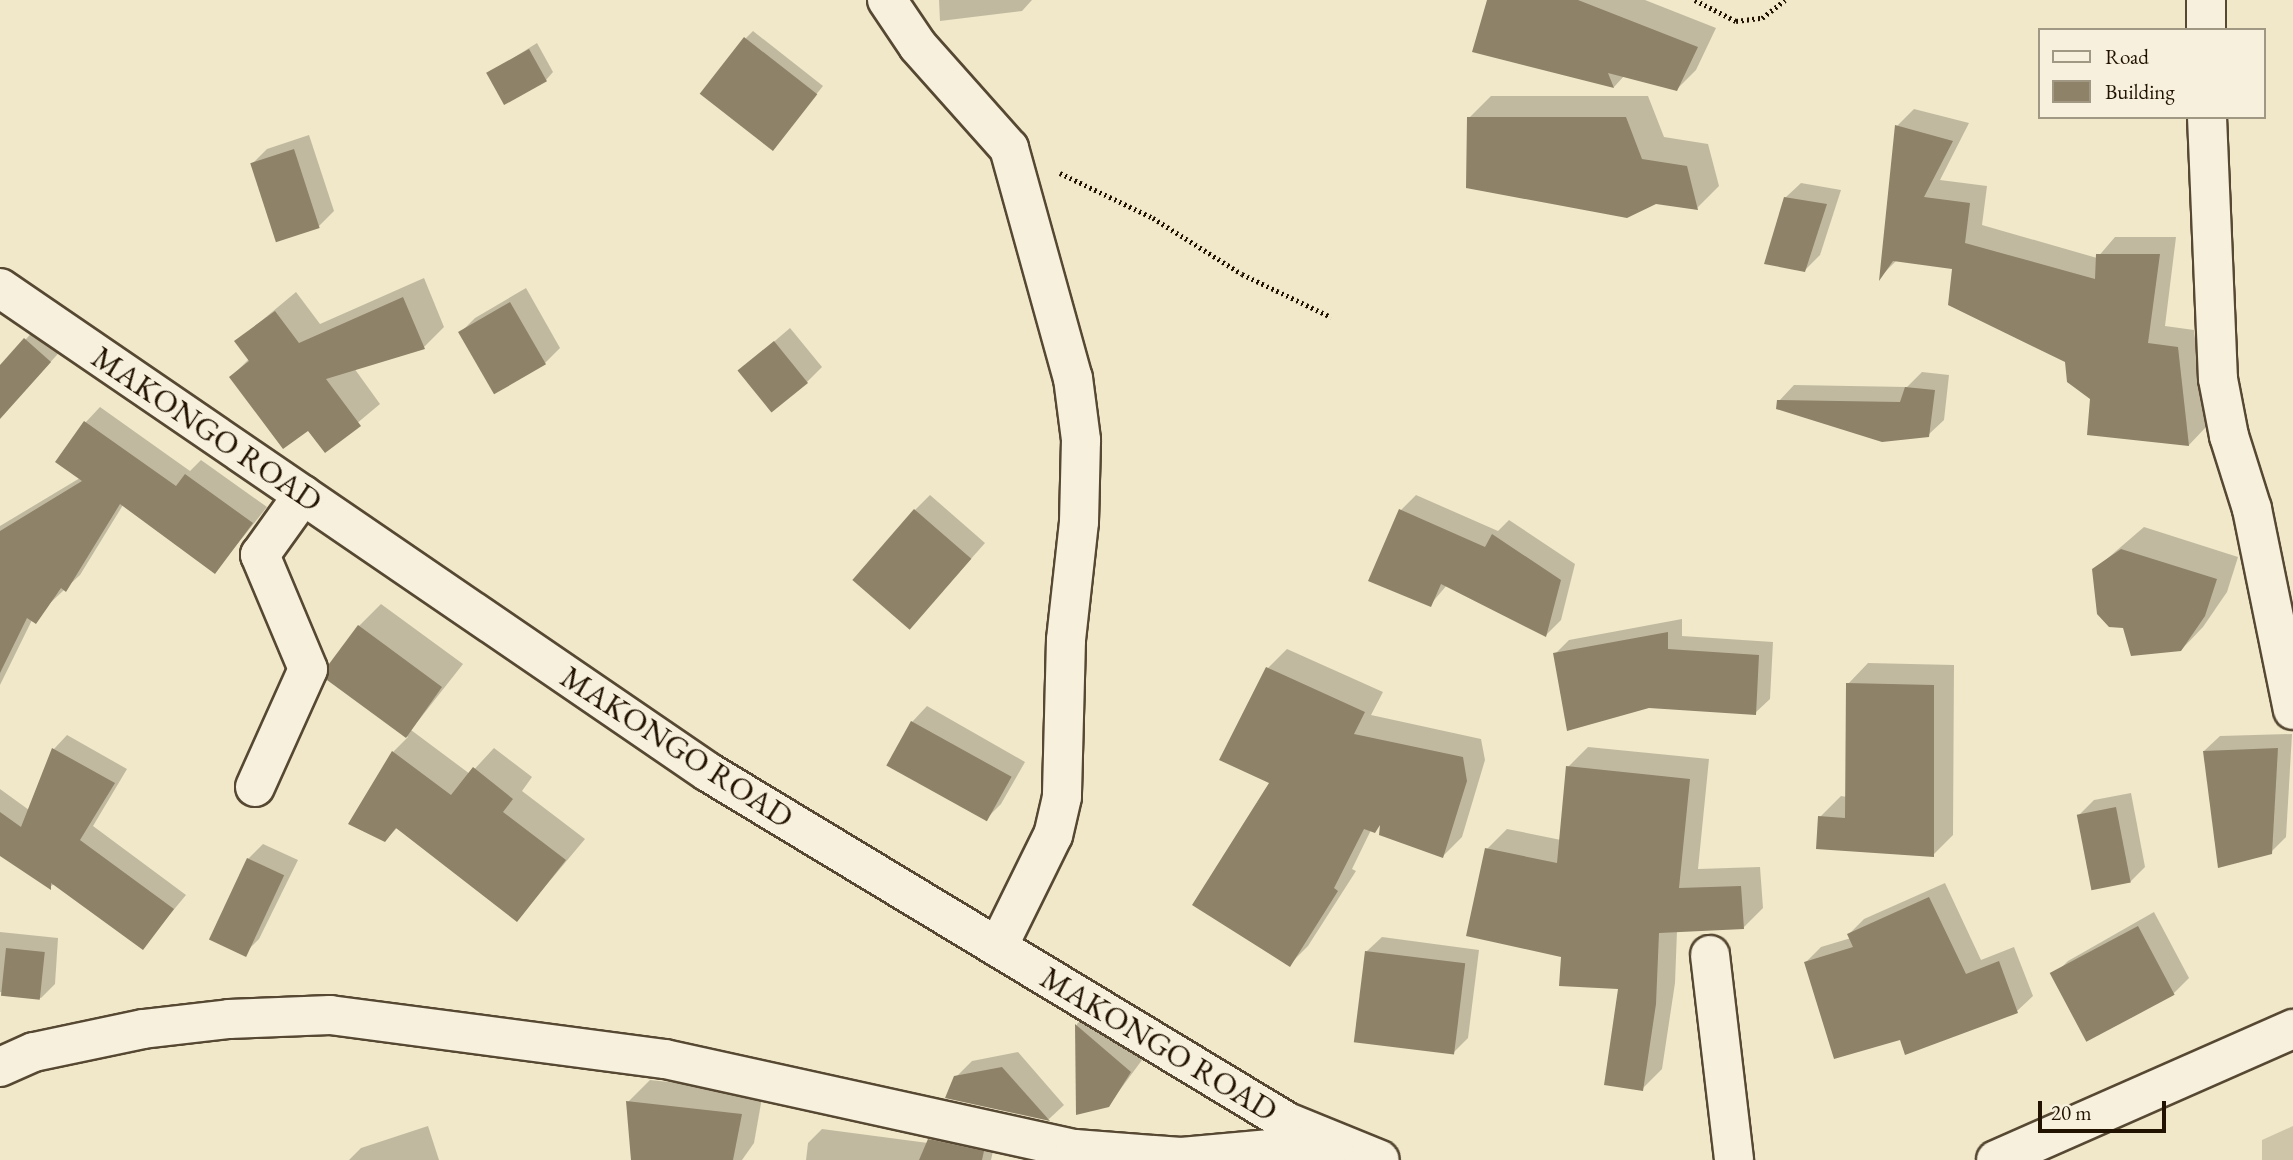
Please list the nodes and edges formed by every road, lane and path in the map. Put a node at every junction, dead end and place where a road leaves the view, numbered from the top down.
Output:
1 (887, 0) edge
2 (1695, 0) edge
3 (1785, 0) edge
4 (2206, 0) edge
5 (2206, 28) edge
6 (2207, 119) edge
7 (1009, 148) junction
8 (0, 288) edge
9 (1331, 317) dead end
10 (303, 495) junction
11 (2293, 710) edge
12 (255, 787) dead end
13 (998, 947) junction
14 (1710, 955) dead end
15 (2293, 1030) edge
16 (0, 1067) edge
17 (1336, 1143) junction
18 (1014, 1149) edge
19 (1380, 1160) edge
20 (1734, 1160) edge
21 (1996, 1160) edge

1 - 7 street
2 - 3 path
4 - 5 street
6 - 11 street
7 - 9 path
7 - 13 street
8 - 10 street, MAKONGO ROAD
10 - 12 street
10 - 13 street, MAKONGO ROAD
13 - 17 street, MAKONGO ROAD
14 - 20 street
15 - 21 street
16 - 18 street
17 - 18 street
17 - 19 street, MAKONGO ROAD

